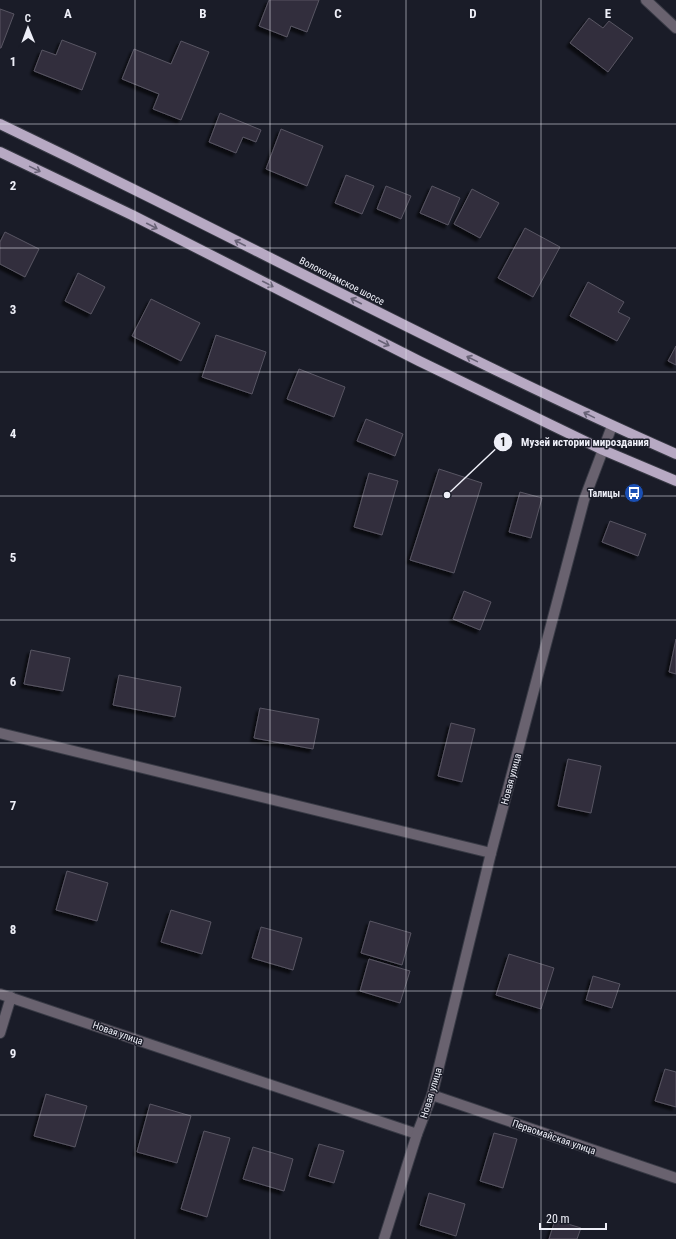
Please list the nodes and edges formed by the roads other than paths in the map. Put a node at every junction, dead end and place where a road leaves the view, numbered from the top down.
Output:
1 (646, 0) edge
2 (676, 28) edge
3 (0, 124) edge
4 (0, 152) edge
5 (612, 426) junction
6 (603, 450) junction
7 (676, 454) edge
8 (676, 481) edge
9 (0, 732) edge
10 (491, 853) junction
11 (0, 994) edge
12 (11, 997) junction
13 (0, 1033) edge
14 (432, 1095) junction
15 (417, 1134) junction
16 (676, 1178) edge
17 (384, 1239) edge

1 - 2 street
5 -> 3 main road, Волоколамское шоссе
4 -> 6 main road
5 - 6 street, Новая улица
5 - 7 main road, Волоколамское шоссе
6 - 8 main road
6 - 10 street, Новая улица
9 - 10 street
10 - 14 street, Новая улица
11 - 12 street, Новая улица
12 - 13 street
12 - 15 street, Новая улица
14 - 15 street, Новая улица
14 - 16 street, Первомайская улица
15 - 17 street, Новая улица

